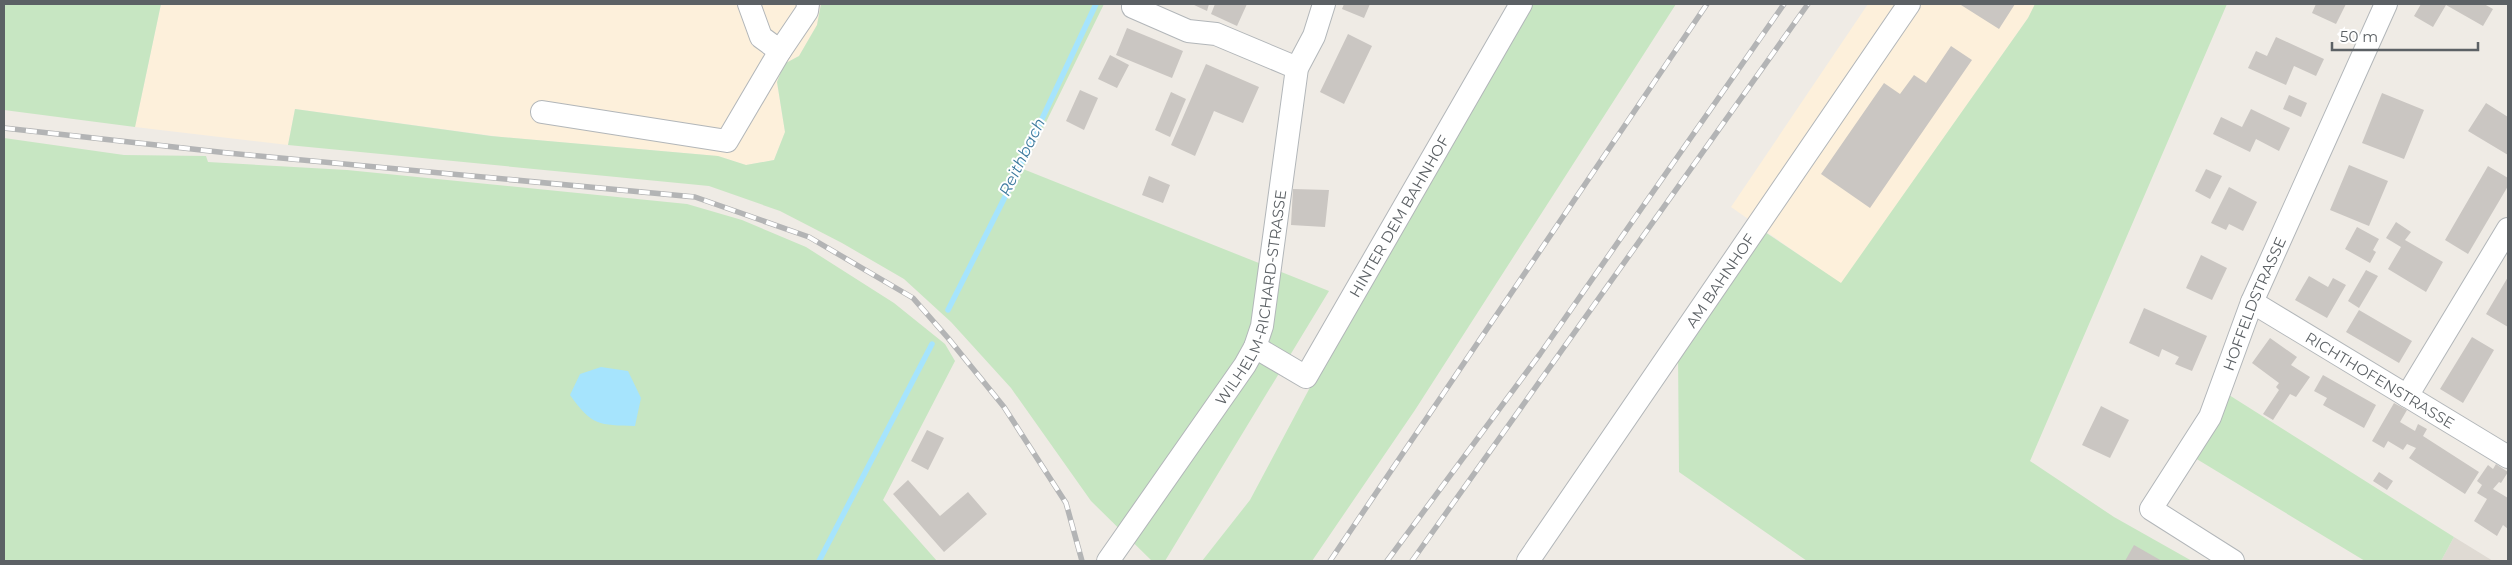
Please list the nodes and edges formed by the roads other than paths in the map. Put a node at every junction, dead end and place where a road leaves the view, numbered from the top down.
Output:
1 (748, 4) edge
2 (808, 4) edge
3 (1324, 4) edge
4 (1521, 4) edge
5 (1909, 4) edge
6 (2386, 4) edge
7 (1133, 7) dead end
8 (780, 51) junction
9 (1297, 68) junction
10 (542, 112) dead end
11 (2508, 229) edge
12 (2252, 302) junction
13 (1255, 347) junction
14 (2407, 396) junction
15 (2508, 457) edge
16 (1529, 560) edge
17 (1108, 561) edge
18 (2233, 561) edge

1 - 8 street
2 - 8 street
3 - 9 street, WILHELM-RICHARD-STRASSE
4 - 13 street, HINTER DEM BAHNHOF
5 - 16 street, AM BAHNHOF
6 - 12 street, HOFFELDSTRASSE
7 - 9 street
8 - 10 street
9 - 13 street, WILHELM-RICHARD-STRASSE
11 - 14 street
12 - 14 street, RICHTHOFENSTRASSE
12 - 18 street, HOFFELDSTRASSE
13 - 17 street, WILHELM-RICHARD-STRASSE
14 - 15 street, RICHTHOFENSTRASSE

